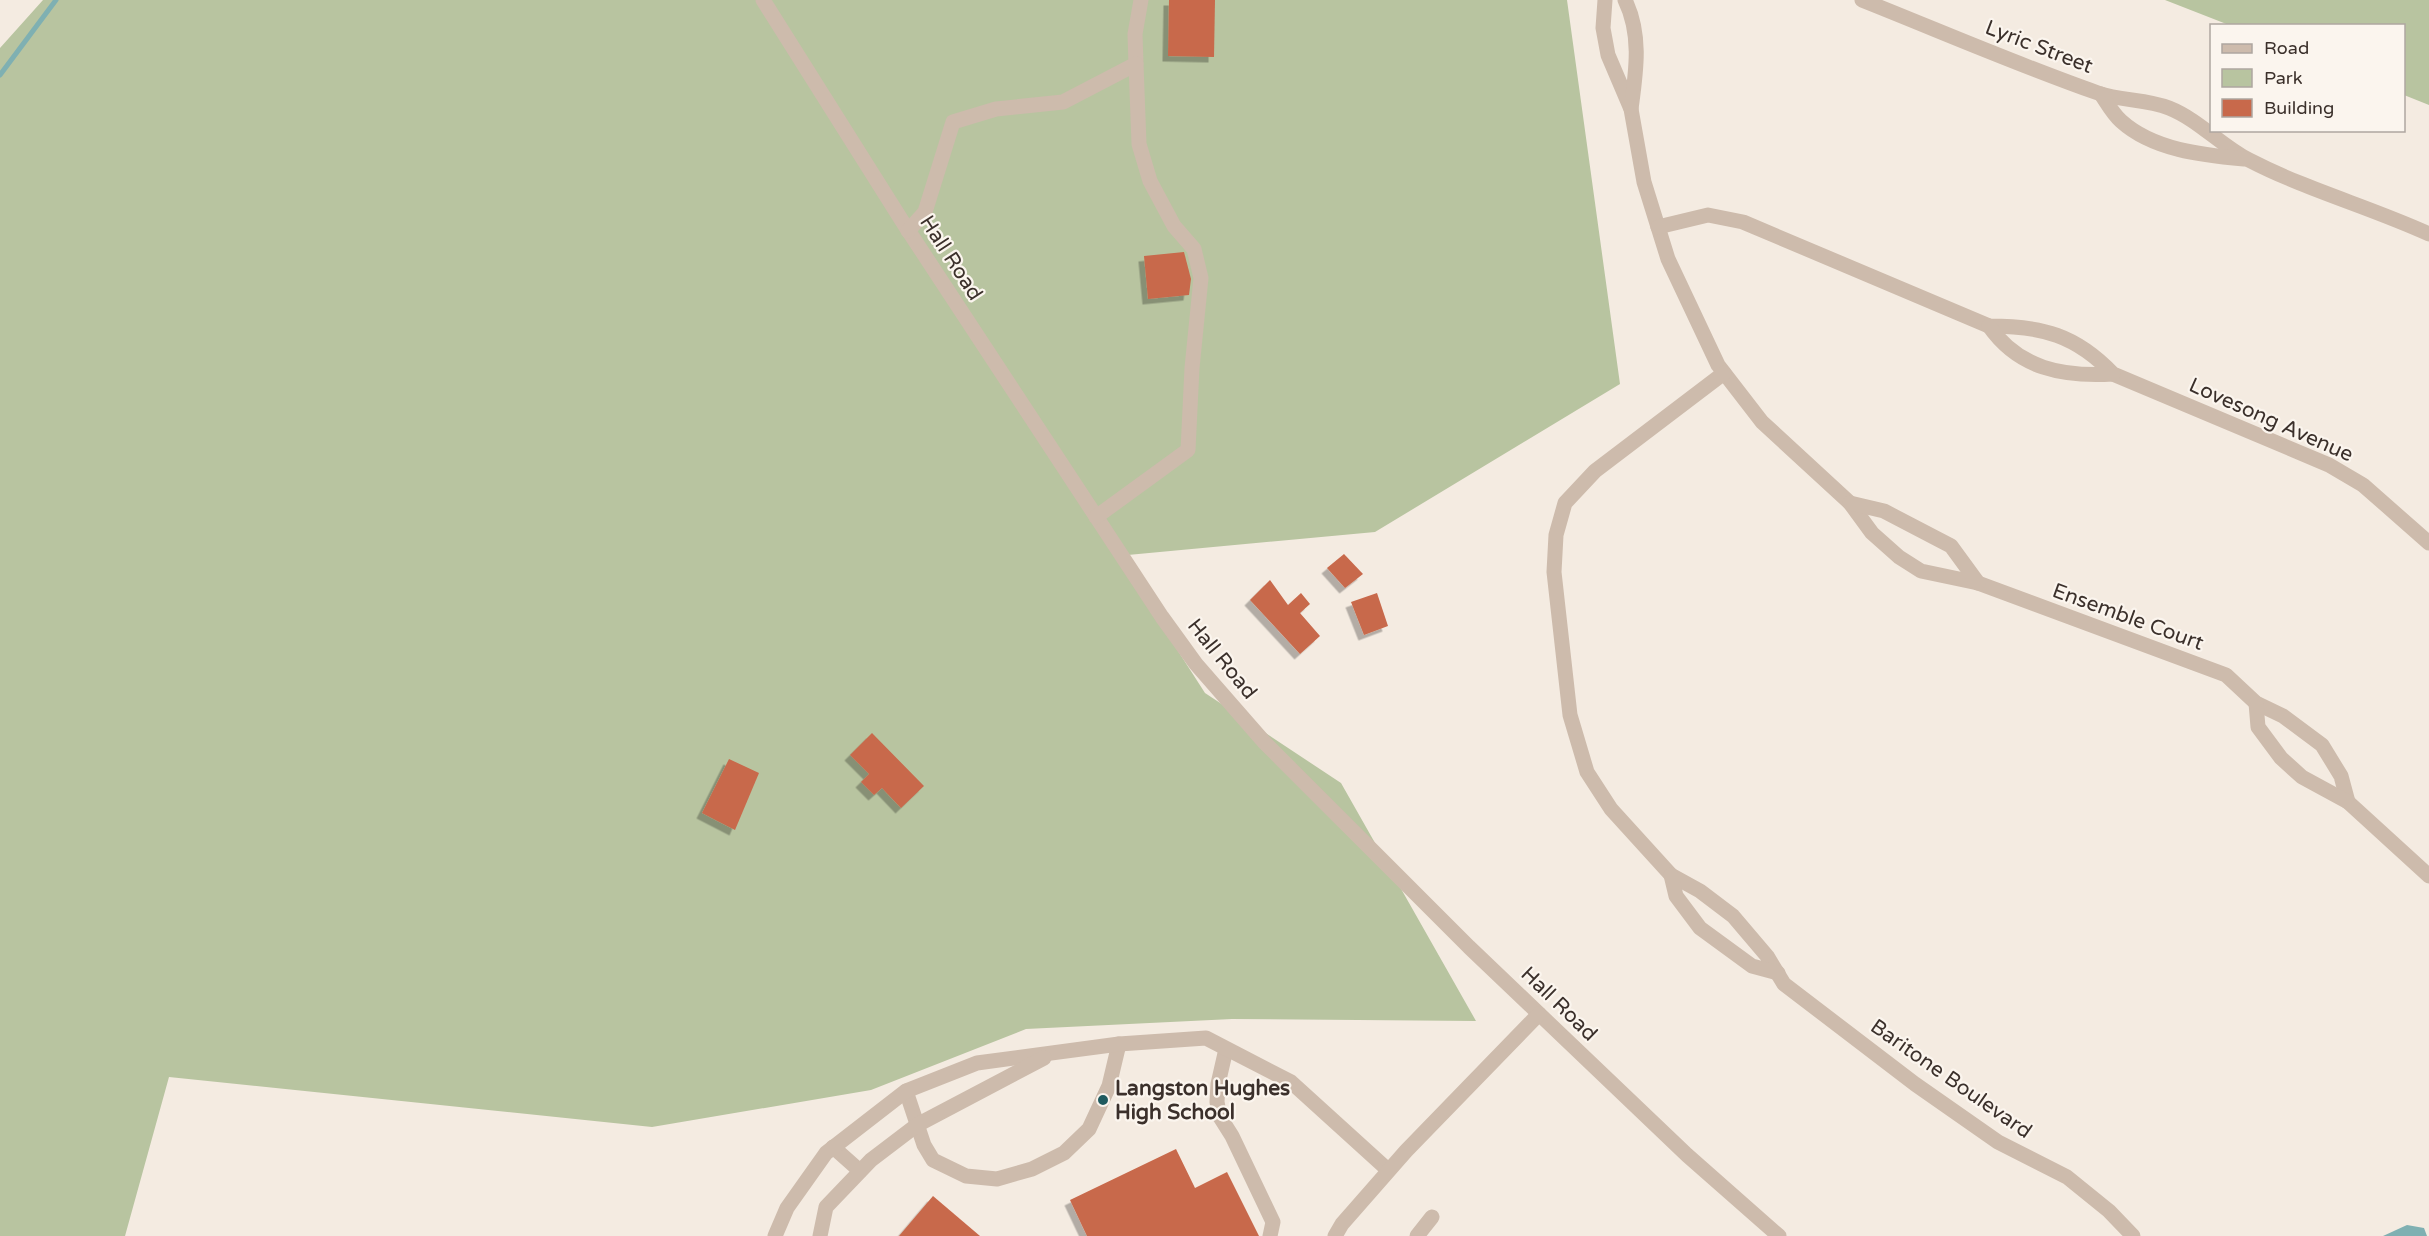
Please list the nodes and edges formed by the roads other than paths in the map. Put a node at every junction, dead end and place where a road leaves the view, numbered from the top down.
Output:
1 (763, 0) edge
2 (1141, 0) edge
3 (1605, 0) edge
4 (1624, 0) edge
5 (1862, 0) edge
6 (1136, 64) junction
7 (2101, 94) junction
8 (1631, 110) junction
9 (2210, 131) edge
10 (2211, 132) edge
11 (2247, 159) junction
12 (1658, 227) junction
13 (908, 231) junction
14 (2429, 234) edge
15 (1989, 327) junction
16 (1725, 373) junction
17 (2113, 374) junction
18 (1850, 503) junction
19 (1096, 516) junction
20 (2429, 543) edge
21 (1978, 583) junction
22 (2256, 703) junction
23 (2348, 801) junction
24 (1671, 874) junction
25 (2429, 876) edge
26 (1781, 978) junction
27 (1539, 1014) junction
28 (1119, 1044) junction
29 (1226, 1049) junction
30 (1054, 1053) junction
31 (906, 1091) junction
32 (917, 1125) junction
33 (833, 1147) junction
34 (1388, 1170) junction
35 (860, 1171) junction
36 (1432, 1217) dead end
37 (775, 1236) edge
38 (820, 1236) edge
39 (1270, 1236) edge
40 (1335, 1236) edge
41 (1417, 1236) edge
42 (1779, 1236) edge
43 (2133, 1236) edge

1 - 13 street, Hall Road
2 - 6 street
3 - 8 street, Ensemble Court
4 - 8 street, Ensemble Court
5 - 7 street, Lyric Street
6 - 13 street
6 - 19 street
7 - 9 street, Lyric Street
7 - 11 street, Lyric Street
8 - 12 street, Ensemble Court
10 - 11 street, Lyric Street
11 - 14 street, Lyric Street
12 - 15 street, Lovesong Avenue
12 - 16 street, Ensemble Court
13 - 19 street, Hall Road
15 - 17 street, Lovesong Avenue
15 - 17 street, Lovesong Avenue
16 - 18 street, Ensemble Court
16 - 24 street, Baritone Boulevard
17 - 20 street, Lovesong Avenue
18 - 21 street, Ensemble Court
18 - 21 street, Ensemble Court
19 - 27 street, Hall Road
21 - 22 street, Ensemble Court
22 - 23 street, Ensemble Court
22 - 23 street, Ensemble Court
23 - 25 street, Ensemble Court
24 - 26 street, Baritone Boulevard
24 - 26 street, Baritone Boulevard
26 - 43 street, Baritone Boulevard
27 - 34 street
27 - 42 street, Hall Road
28 - 29 street
28 - 30 street
28 - 32 street
29 - 34 street
29 - 39 street
30 - 31 street
30 - 32 street
31 - 32 street
31 - 33 street
32 - 35 street
33 - 35 street
33 - 37 street
34 - 40 street
35 - 38 street
36 - 41 street

